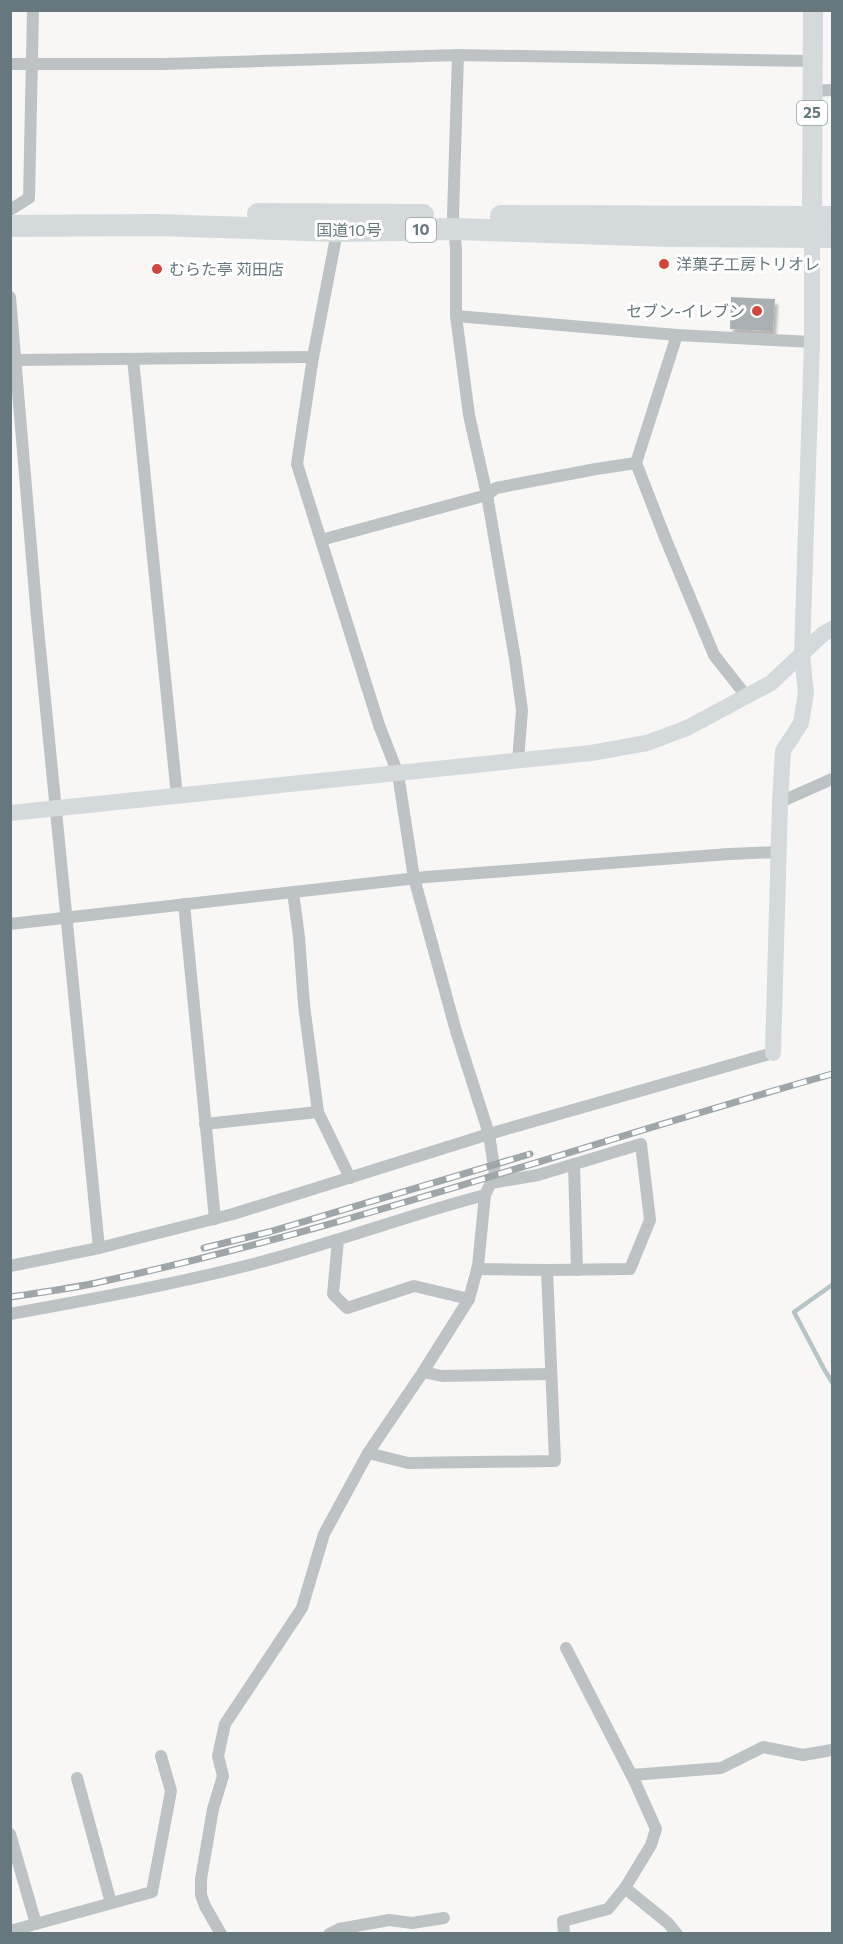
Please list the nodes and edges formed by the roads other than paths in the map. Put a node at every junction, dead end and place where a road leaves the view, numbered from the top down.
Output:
1 (33, 10) edge
2 (813, 10) edge
3 (458, 55) junction
4 (812, 61) junction
5 (10, 64) edge
6 (32, 66) junction
7 (832, 90) edge
8 (812, 91) junction
9 (10, 212) edge
10 (339, 223) junction
11 (454, 223) junction
12 (10, 226) edge
13 (822, 227) edge
14 (10, 297) edge
15 (456, 316) junction
16 (677, 335) junction
17 (812, 342) junction
18 (313, 357) junction
19 (133, 359) junction
20 (16, 360) junction
21 (636, 463) junction
22 (487, 495) junction
23 (321, 540) junction
24 (832, 629) edge
25 (802, 655) junction
26 (747, 697) junction
27 (518, 761) junction
28 (398, 774) junction
29 (832, 779) edge
30 (177, 796) junction
31 (780, 802) junction
32 (55, 808) junction
33 (10, 813) edge
34 (778, 852) junction
35 (414, 878) junction
36 (293, 892) junction
37 (183, 904) junction
38 (65, 918) junction
39 (10, 924) edge
40 (773, 1053) joint
41 (318, 1112) junction
42 (205, 1124) junction
43 (489, 1134) junction
44 (574, 1164) junction
45 (350, 1178) junction
46 (490, 1183) junction
47 (485, 1195) junction
48 (215, 1219) junction
49 (338, 1240) junction
50 (99, 1248) junction
51 (10, 1266) edge
52 (477, 1269) junction
53 (548, 1270) junction
54 (577, 1270) junction
55 (469, 1299) junction
56 (10, 1314) edge
57 (423, 1372) junction
58 (551, 1374) junction
59 (368, 1453) junction
60 (566, 1648) dead end
61 (832, 1750) edge
62 (160, 1756) dead end
63 (632, 1775) junction
64 (77, 1778) dead end
65 (10, 1834) edge
66 (625, 1888) junction
67 (111, 1904) junction
68 (444, 1918) dead end
69 (36, 1924) junction
70 (10, 1931) edge
71 (221, 1934) edge
72 (329, 1934) edge
73 (564, 1934) edge
74 (677, 1934) edge

1 - 6 street
2 - 4 main road, 25
3 - 4 street
3 - 6 street
3 - 11 street
4 - 8 main road, 25
5 - 6 street
6 - 9 street
7 - 8 street
8 - 13 main road, 25
9 - 10 highway, 国道10号 / 10
10 - 11 highway, 国道10号 / 10
10 - 12 highway, 国道10号 / 10
10 - 18 street
11 - 13 highway, 国道10号 / 10
11 - 15 street
13 - 17 street
14 - 20 street
15 - 16 street
15 - 22 street
16 - 17 street
16 - 21 street
17 - 25 street
18 - 19 street
18 - 23 street
19 - 20 street
19 - 30 street
20 - 32 street
21 - 22 street
21 - 26 street
22 - 23 street
22 - 27 street
23 - 28 street
24 - 25 street
25 - 26 street
25 - 31 street
26 - 27 street
27 - 28 street
28 - 30 street
28 - 35 street
29 - 31 street
30 - 32 street
31 - 34 street
32 - 33 street
32 - 38 street
34 - 35 street
34 - 40 street
35 - 36 street
35 - 43 street
36 - 37 street
36 - 41 street
37 - 38 street
37 - 42 street
38 - 39 street
38 - 50 street
40 - 43 street
41 - 42 street
41 - 45 street
42 - 48 street
43 - 45 street
43 - 46 street
44 - 46 street
44 - 54 street
44 - 54 street
45 - 48 street
46 - 47 street
47 - 49 street
47 - 52 street
48 - 50 street
49 - 55 street
49 - 56 street
50 - 51 street
52 - 53 street
52 - 55 street
53 - 54 street
53 - 58 street
55 - 57 street
57 - 58 street
57 - 59 street
58 - 59 street
59 - 71 street
60 - 63 street
61 - 63 street
62 - 67 street
63 - 66 street
64 - 67 street
65 - 69 street
66 - 73 street
66 - 74 street
67 - 69 street
68 - 72 street
69 - 70 street

